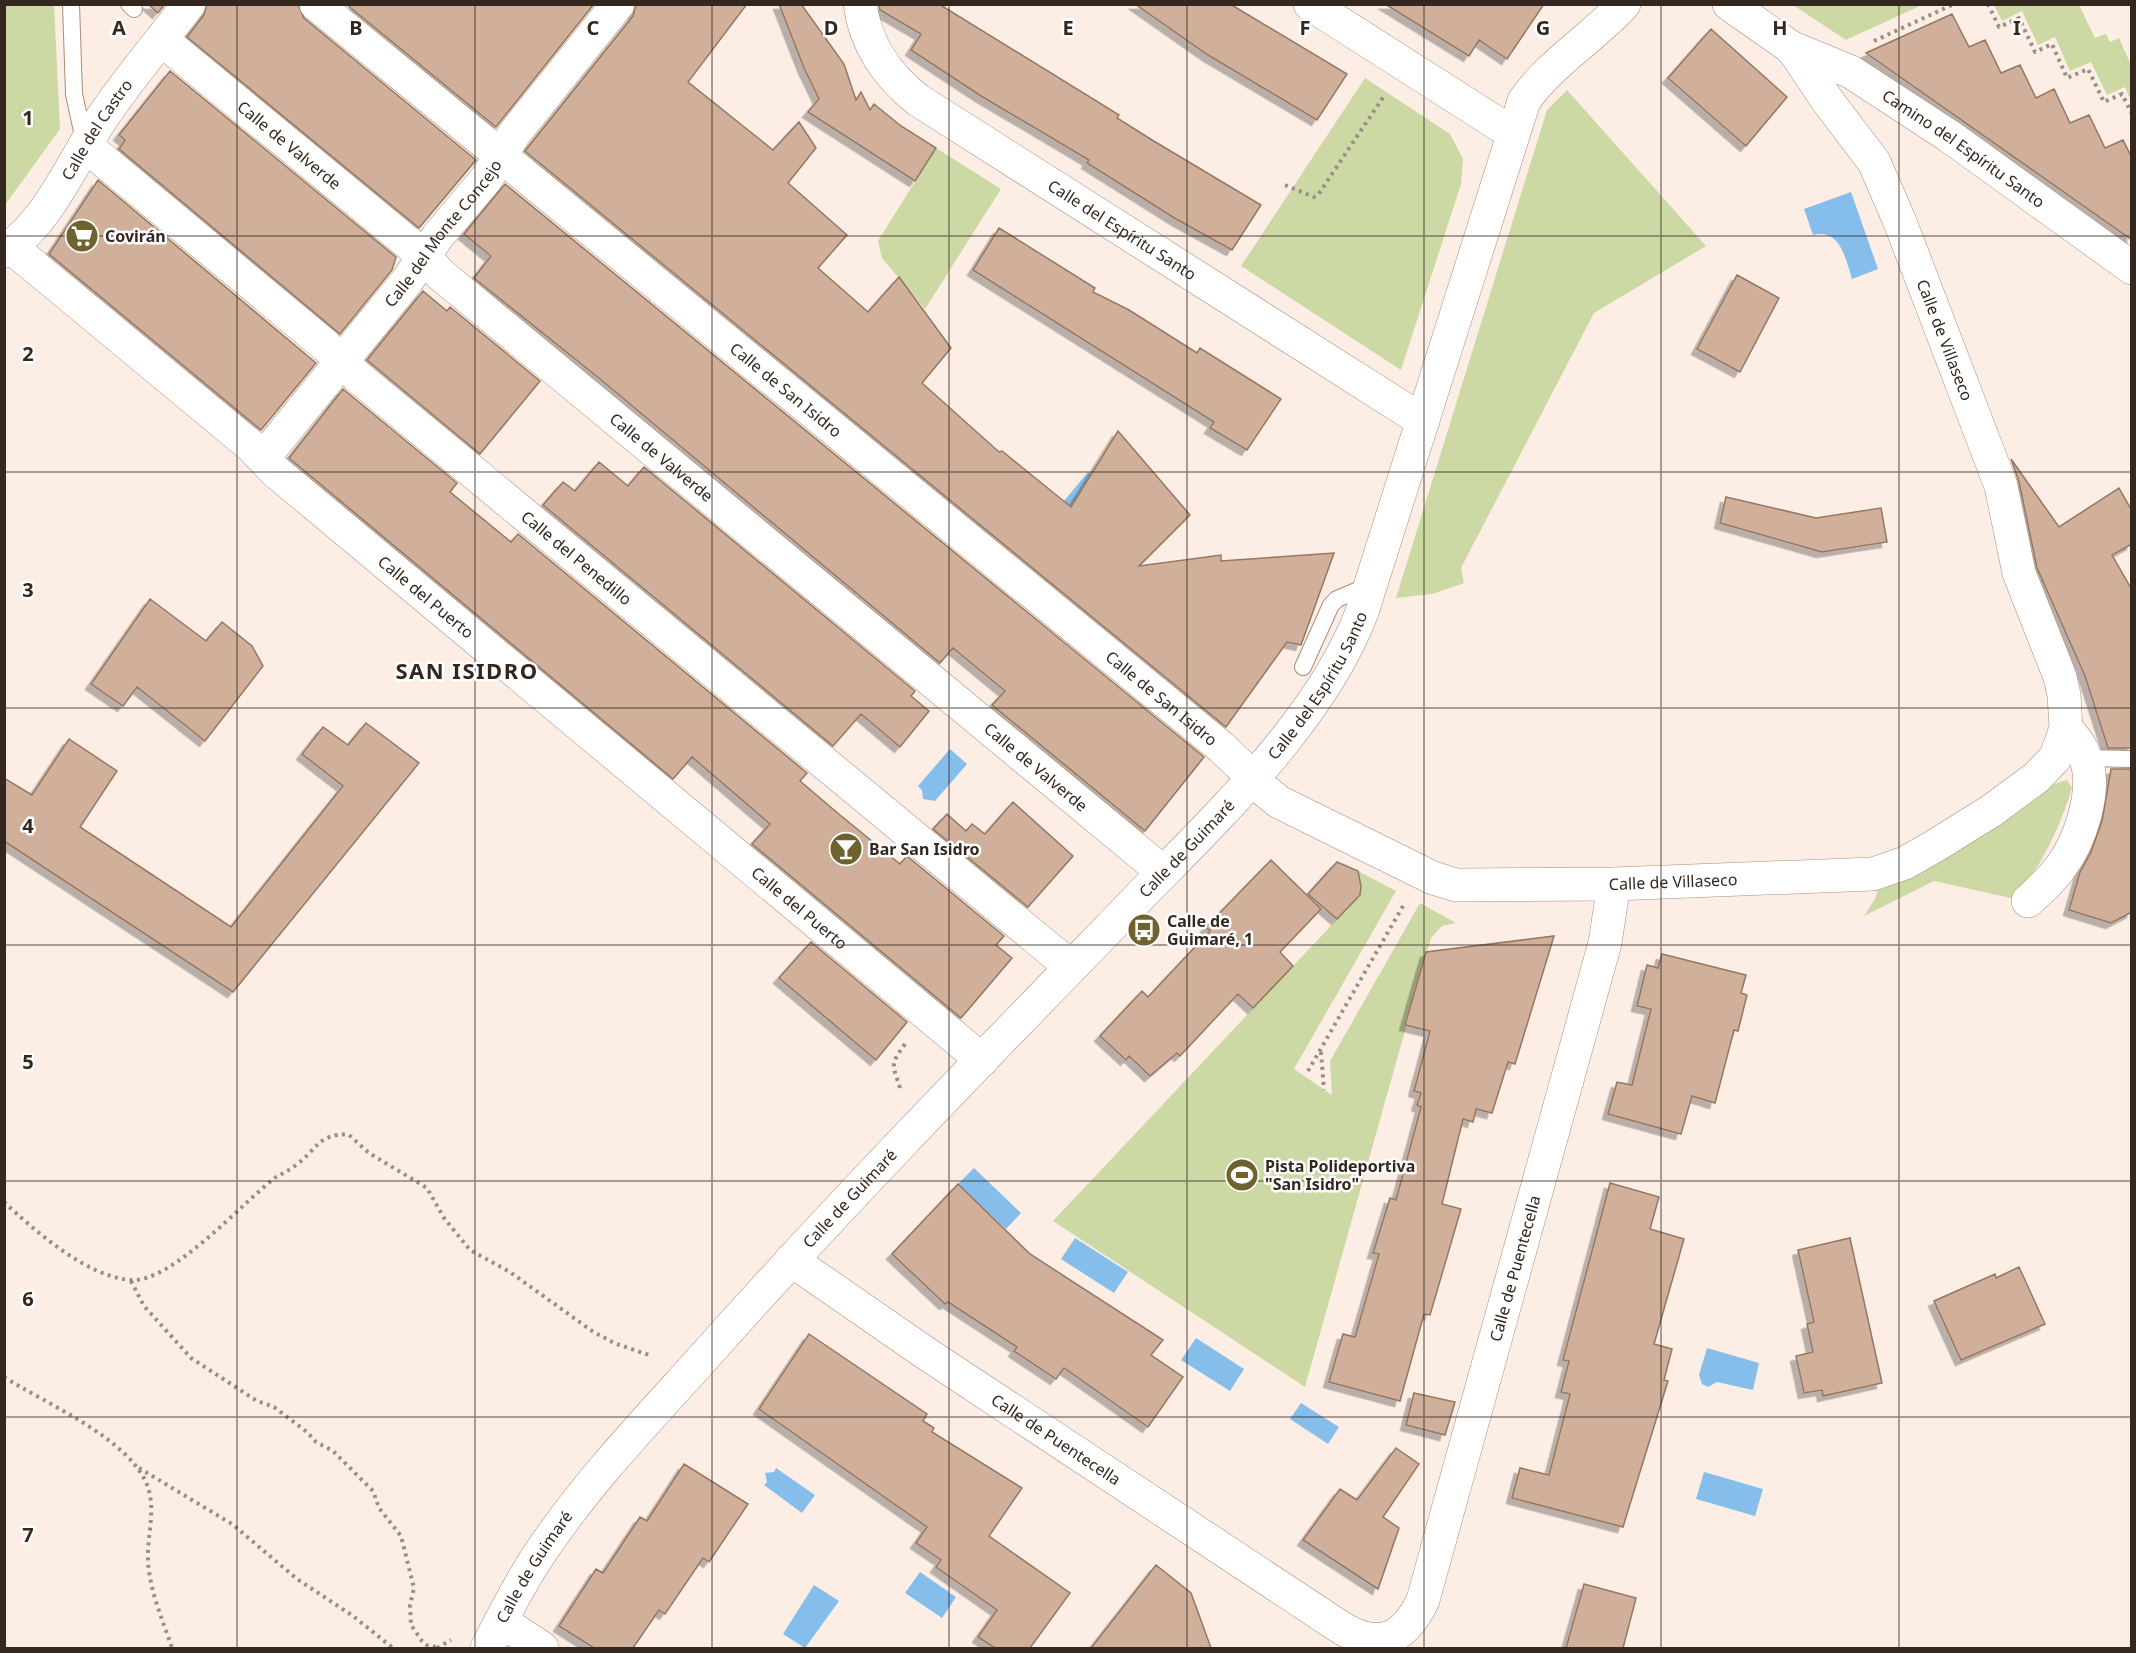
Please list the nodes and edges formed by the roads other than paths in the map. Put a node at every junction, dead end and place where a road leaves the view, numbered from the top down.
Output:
1 (71, 4) edge
2 (189, 4) edge
3 (316, 4) edge
4 (618, 4) edge
5 (860, 4) edge
6 (1310, 4) edge
7 (1624, 4) edge
8 (1729, 4) edge
9 (162, 40) junction
10 (1789, 46) junction
11 (1512, 133) junction
12 (85, 145) junction
13 (501, 155) junction
14 (8, 249) edge
15 (424, 256) junction
16 (2132, 268) edge
17 (342, 361) junction
18 (1423, 421) junction
19 (263, 458) junction
20 (1370, 585) junction
21 (1303, 666) dead end
22 (2066, 728) junction
23 (2086, 758) junction
24 (2132, 759) edge
25 (1252, 778) junction
26 (1163, 872) junction
27 (1614, 884) junction
28 (2028, 901) dead end
29 (1071, 968) junction
30 (982, 1060) junction
31 (791, 1260) junction
32 (494, 1635) edge
33 (1390, 1643) edge
34 (542, 1648) edge

1 - 12 lane
2 - 9 street, Calle del Castro
3 - 13 street, Calle de San Isidro
4 - 13 street, Calle del Monte Concejo
5 - 18 street, Calle del Espíritu Santo
6 - 11 street
7 - 11 street, Calle del Espíritu Santo
8 - 10 street, Calle de Villaseco
9 - 12 street, Calle del Castro
9 - 15 street, Calle de Valverde
10 - 16 street, Camino del Espíritu Santo
10 - 22 street, Calle de Villaseco
11 - 18 street, Calle del Espíritu Santo
12 - 14 street, Calle del Castro
12 - 17 street, Calle del Penedillo
13 - 15 street, Calle del Monte Concejo
13 - 25 street, Calle de San Isidro
14 - 19 street, Calle del Puerto
15 - 17 street, Calle del Monte Concejo
15 - 26 street, Calle de Valverde
17 - 19 street, Calle del Monte Concejo
17 - 29 street, Calle del Penedillo
18 - 20 street, Calle del Espíritu Santo
19 - 30 street, Calle del Puerto
20 - 21 lane, Calle del Espíritu Santo
20 - 25 street, Calle del Espíritu Santo
22 - 23 street, Calle de Villaseco
22 - 27 street, Calle de Villaseco
23 - 24 lane
23 - 28 street, Calle de Villaseco
25 - 26 street, Calle de Guimaré
25 - 27 street, Calle de Villaseco
26 - 29 street, Calle de Guimaré
27 - 33 street, Calle de Puentecella
29 - 30 street, Calle de Guimaré
30 - 31 street, Calle de Guimaré
31 - 32 street, Calle de Guimaré
31 - 33 street, Calle de Puentecella
32 - 34 street

